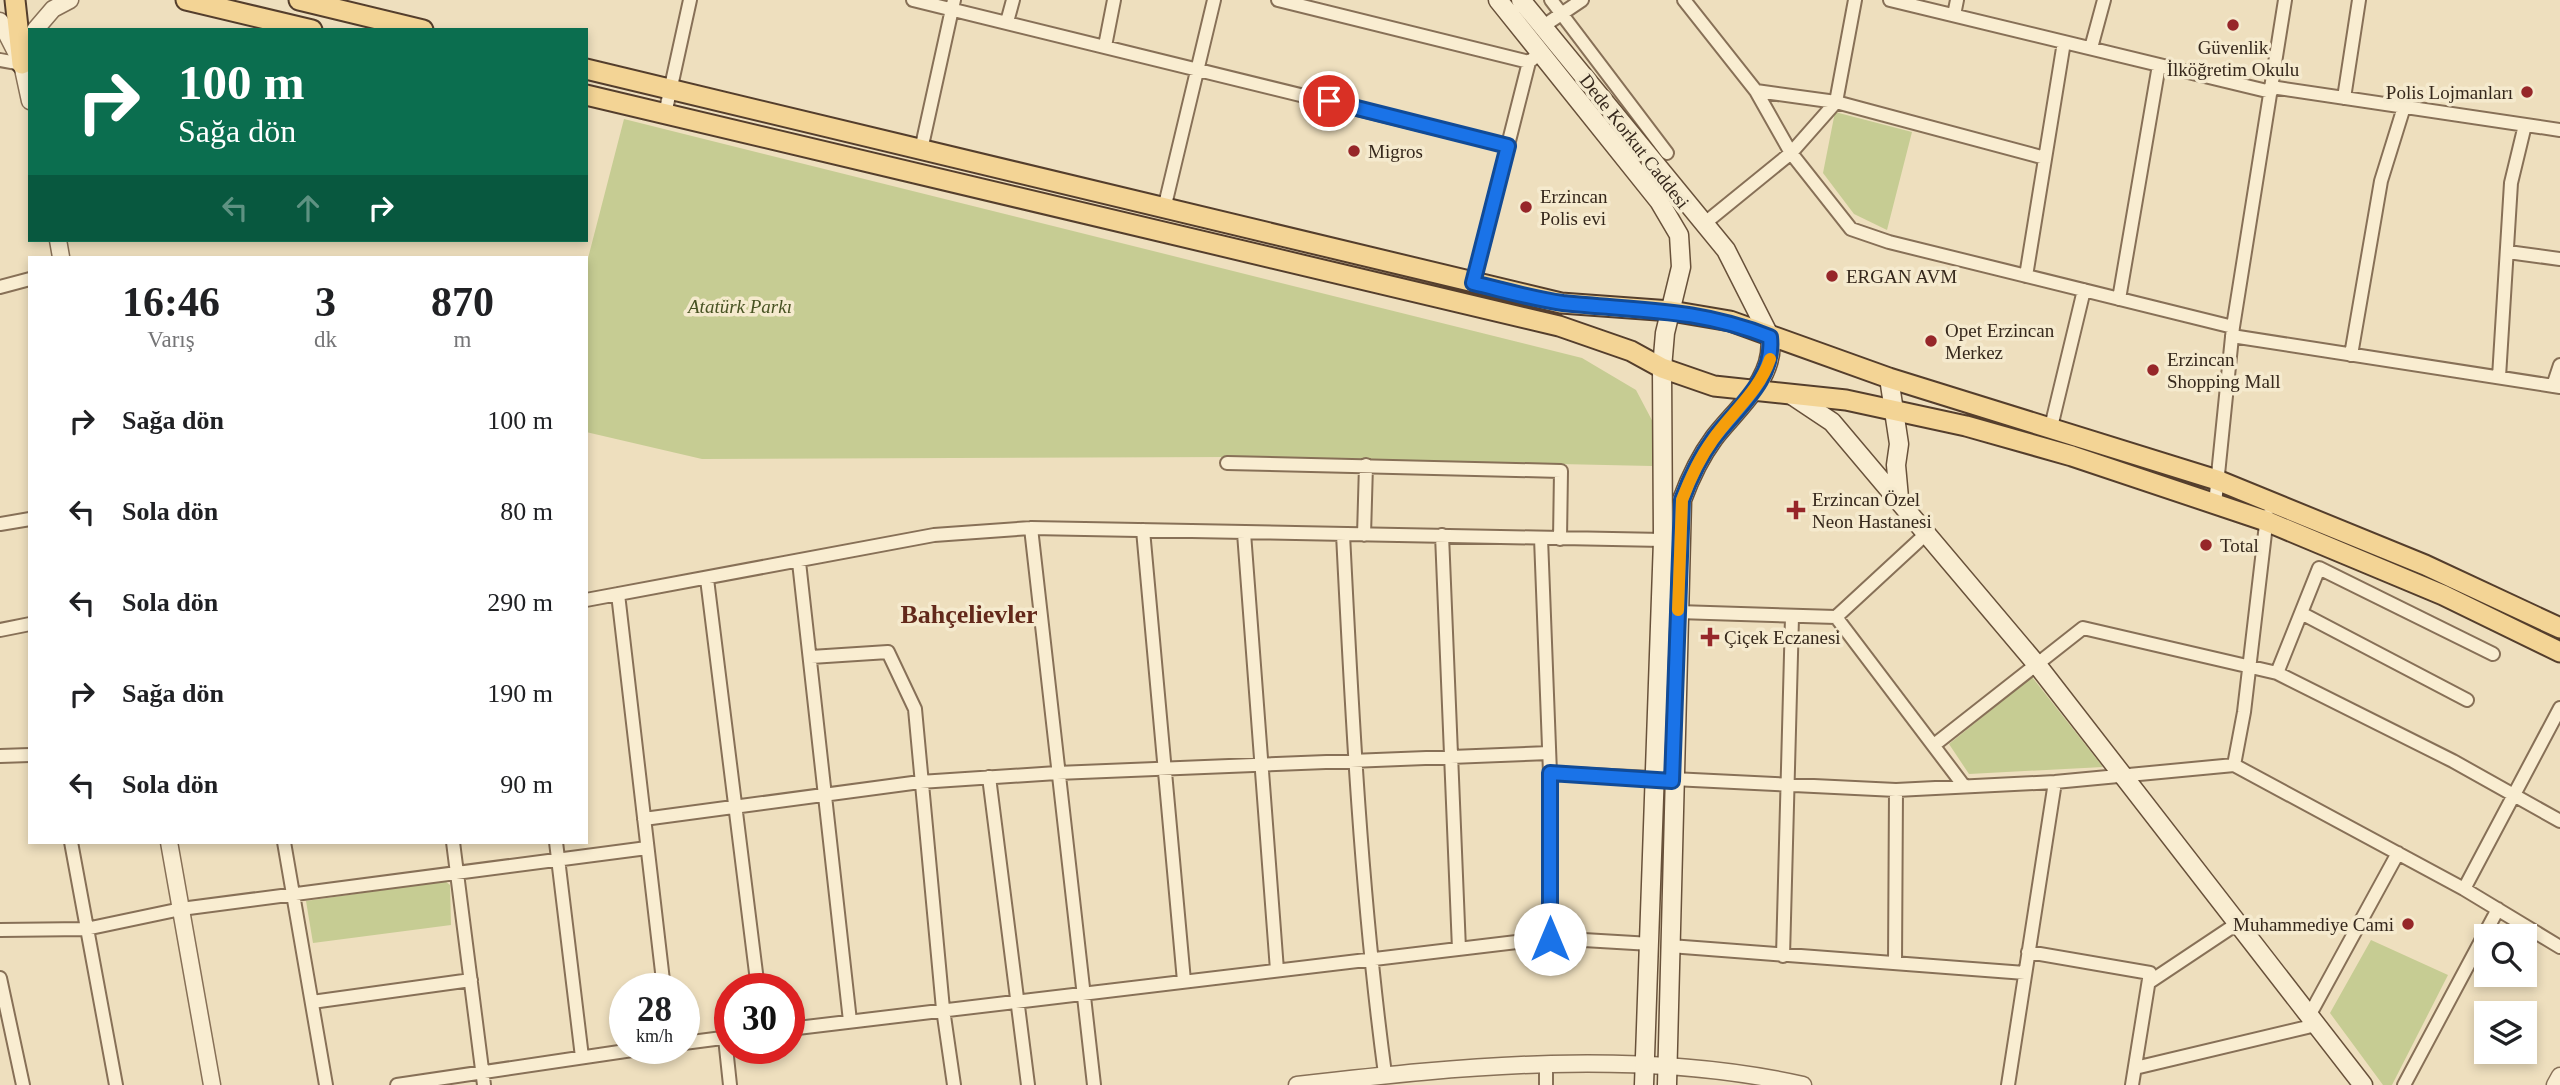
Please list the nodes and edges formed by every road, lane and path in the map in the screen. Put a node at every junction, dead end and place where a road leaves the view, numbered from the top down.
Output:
1 (15, 0) edge
2 (70, 0) edge
3 (186, 0) edge
4 (299, 0) edge
5 (690, 0) edge
6 (913, 0) edge
7 (1013, 0) edge
8 (1114, 0) edge
9 (1214, 0) edge
10 (1278, 0) edge
11 (1498, 0) edge
12 (1521, 0) edge
13 (1550, 0) edge
14 (1582, 0) edge
15 (1684, 0) edge
16 (1855, 0) edge
17 (1890, 0) edge
18 (1957, 0) edge
19 (2104, 0) edge
20 (2286, 0) edge
21 (2359, 0) edge
22 (953, 5) edge
23 (355, 7) edge
24 (1562, 15) junction
25 (1954, 15) junction
26 (0, 21) edge
27 (1007, 22) junction
28 (1542, 27) junction
29 (36, 28) edge
30 (304, 28) edge
31 (417, 28) edge
32 (2064, 42) junction
33 (1105, 46) junction
34 (28, 47) edge
35 (2091, 48) junction
36 (1534, 58) junction
37 (0, 60) edge
38 (22, 64) junction
39 (2159, 65) junction
40 (1198, 68) junction
41 (588, 70) edge
42 (670, 90) junction
43 (2271, 90) junction
44 (1756, 91) junction
45 (28, 92) edge
46 (588, 95) edge
47 (2344, 98) junction
48 (1836, 102) junction
49 (2404, 107) junction
50 (665, 114) junction
51 (2525, 125) junction
52 (2560, 130) edge
53 (1508, 146) junction
54 (921, 150) junction
55 (1667, 153) dead end
56 (1791, 153) junction
57 (2045, 158) junction
58 (1164, 209) junction
59 (1706, 223) junction
60 (2508, 252) junction
61 (2560, 259) edge
62 (2026, 276) junction
63 (28, 280) edge
64 (1473, 283) junction
65 (0, 287) edge
66 (2084, 290) junction
67 (2119, 299) junction
68 (1671, 311) junction
69 (2232, 331) junction
70 (1770, 337) junction
71 (2351, 355) junction
72 (2560, 365) edge
73 (1662, 368) junction
74 (2499, 377) junction
75 (1889, 378) junction
76 (2557, 386) edge
77 (1753, 391) junction
78 (1793, 396) junction
79 (1895, 410) junction
80 (2051, 426) junction
81 (1227, 463) dead end
82 (1366, 464) junction
83 (2217, 480) junction
84 (1899, 499) junction
85 (2270, 502) junction
86 (2215, 504) junction
87 (1, 519) edge
88 (28, 519) edge
89 (2266, 521) junction
90 (1031, 528) junction
91 (1143, 530) junction
92 (1244, 533) junction
93 (1927, 533) junction
94 (1343, 534) junction
95 (1364, 535) junction
96 (1442, 535) junction
97 (1541, 538) junction
98 (1560, 539) junction
99 (1663, 540) junction
100 (799, 562) junction
101 (707, 579) junction
102 (618, 594) junction
103 (588, 600) edge
104 (1678, 611) junction
105 (2301, 613) junction
106 (1792, 617) junction
107 (1836, 617) junction
108 (28, 624) edge
109 (2560, 628) edge
110 (0, 630) edge
111 (2560, 652) edge
112 (2493, 654) dead end
113 (811, 657) junction
114 (2038, 666) junction
115 (2249, 666) junction
116 (2277, 673) junction
117 (2467, 700) dead end
118 (2560, 708) edge
119 (1934, 745) junction
120 (1549, 753) junction
121 (28, 755) edge
122 (0, 756) edge
123 (1450, 758) junction
124 (1354, 762) junction
125 (2234, 765) junction
126 (1262, 766) junction
127 (1164, 768) junction
128 (1057, 773) junction
129 (1550, 773) junction
130 (2126, 776) junction
131 (989, 777) junction
132 (1653, 779) junction
133 (1672, 781) junction
134 (920, 782) junction
135 (2055, 782) junction
136 (1788, 786) junction
137 (1964, 786) junction
138 (1896, 790) junction
139 (825, 796) junction
140 (2514, 796) junction
141 (737, 808) junction
142 (644, 819) junction
143 (2560, 821) edge
144 (71, 844) edge
145 (169, 844) edge
146 (284, 844) edge
147 (453, 844) edge
148 (556, 844) edge
149 (647, 848) junction
150 (2398, 853) junction
151 (559, 860) junction
152 (456, 872) junction
153 (2464, 888) junction
154 (293, 894) junction
155 (181, 909) junction
156 (2498, 909) junction
157 (2238, 923) junction
158 (86, 929) junction
159 (0, 930) edge
160 (1550, 939) junction
161 (1651, 944) junction
162 (1670, 946) junction
163 (2560, 947) edge
164 (1459, 949) junction
165 (2028, 951) junction
166 (1783, 956) junction
167 (1370, 959) junction
168 (1895, 963) junction
169 (1277, 970) junction
170 (662, 973) edge
171 (756, 973) edge
172 (2025, 973) junction
173 (0, 978) edge
174 (471, 980) junction
175 (1184, 981) junction
176 (2151, 981) junction
177 (1085, 992) junction
178 (1017, 1000) junction
179 (312, 1002) junction
180 (943, 1009) junction
181 (2313, 1020) junction
182 (850, 1021) junction
183 (805, 1027) edge
184 (609, 1053) edge
185 (582, 1057) junction
186 (729, 1064) edge
187 (1546, 1064) junction
188 (1645, 1064) junction
189 (1668, 1065) junction
190 (2135, 1068) junction
191 (483, 1070) junction
192 (1385, 1074) junction
193 (2560, 1076) edge
194 (1772, 1082) edge
195 (1323, 1084) edge
196 (23, 1085) edge
197 (116, 1085) edge
198 (212, 1085) edge
199 (326, 1085) edge
200 (397, 1085) edge
201 (484, 1085) edge
202 (730, 1085) edge
203 (954, 1085) edge
204 (1028, 1085) edge
205 (1094, 1085) edge
206 (1297, 1085) edge
207 (1546, 1085) edge
208 (1644, 1085) edge
209 (1667, 1085) edge
210 (1803, 1085) edge
211 (2008, 1085) edge
212 (2132, 1085) edge
213 (2363, 1085) edge
214 (2404, 1085) edge
215 (2555, 1085) edge

1 - 38 main road
2 - 29 street
3 - 30 main road
4 - 23 main road
5 - 42 street
6 - 22 street
7 - 27 street
8 - 33 street
9 - 40 street
10 - 36 street
11 - 36 main road, Dede Korkut Caddesi
12 - 28 main road, Dede Korkut Caddesi
13 - 24 street
14 - 24 street
15 - 44 street
16 - 48 street
17 - 25 street
18 - 25 street
19 - 35 street
20 - 43 street
21 - 47 street
22 - 27 street
22 - 54 street
23 - 31 main road
24 - 28 street
24 - 55 street
25 - 32 street
26 - 38 street
27 - 33 street
28 - 59 main road, Dede Korkut Caddesi
32 - 35 street
32 - 57 street
33 - 40 street
34 - 38 street
35 - 39 street
36 - 53 street
36 - 68 main road, Dede Korkut Caddesi
37 - 38 street
38 - 45 street
39 - 43 street
39 - 67 street
40 - 53 street
40 - 58 street
41 - 42 main road
42 - 50 street
42 - 54 main road
43 - 47 street
43 - 69 street
44 - 48 street
44 - 56 street
46 - 50 main road
47 - 49 street
48 - 56 street
48 - 57 street
49 - 51 street
49 - 71 street
50 - 73 main road
51 - 52 street
51 - 60 street
53 - 64 street
54 - 58 main road
56 - 59 street
56 - 62 street
57 - 62 street
58 - 64 main road
59 - 70 main road, Dede Korkut Caddesi
60 - 61 street
60 - 74 street
62 - 66 street
63 - 65 street
64 - 68 main road
66 - 67 street
66 - 80 street
67 - 69 street
68 - 70 main road
68 - 73 main road, Dede Korkut Caddesi
69 - 71 street
69 - 83 street
70 - 75 main road
70 - 77 main road
71 - 74 street
72 - 76 street
73 - 77 main road
73 - 99 main road, Dede Korkut Caddesi
74 - 76 street
75 - 79 main road
75 - 80 main road
77 - 78 main road
77 - 104 main road
78 - 79 main road
78 - 84 main road
79 - 84 main road
79 - 86 main road
80 - 83 main road
81 - 82 street
82 - 95 street
82 - 98 street
83 - 85 main road
83 - 86 street
84 - 93 main road
85 - 89 street
85 - 109 main road
86 - 89 main road
87 - 88 street
89 - 111 main road
89 - 115 street
90 - 91 street
90 - 100 street
90 - 128 street
91 - 92 street
91 - 127 street
92 - 94 street
92 - 126 street
93 - 107 street
93 - 114 main road
94 - 95 street
94 - 124 street
95 - 96 street
96 - 97 street
96 - 123 street
97 - 98 street
97 - 120 street
98 - 99 street
99 - 132 main road, Dede Korkut Caddesi
100 - 101 street
100 - 113 street
101 - 102 street
101 - 141 street
102 - 103 street
102 - 142 street
104 - 106 street
104 - 133 main road
105 - 112 street
105 - 116 street
105 - 117 street
106 - 107 street
106 - 136 street
107 - 119 street
108 - 110 street
113 - 134 street
113 - 139 street
114 - 115 street
114 - 119 street
114 - 130 main road
115 - 116 street
115 - 125 street
116 - 140 street
118 - 140 street
119 - 137 street
120 - 123 street
120 - 129 street
121 - 122 street
123 - 124 street
123 - 164 street
124 - 126 street
124 - 167 street
125 - 130 street
125 - 150 street
126 - 127 street
126 - 169 street
127 - 128 street
127 - 175 street
128 - 131 street
128 - 177 street
129 - 132 street
129 - 160 street
130 - 135 street
130 - 157 main road
131 - 134 street
131 - 178 street
132 - 133 street
132 - 161 main road, Dede Korkut Caddesi
133 - 136 street
133 - 162 main road
134 - 139 street
134 - 180 street
135 - 137 street
135 - 165 street
136 - 138 street
136 - 166 street
137 - 138 street
138 - 168 street
139 - 141 street
139 - 182 street
140 - 143 street
140 - 153 street
141 - 142 street
141 - 171 street
142 - 149 street
144 - 158 street
145 - 155 street
146 - 154 street
147 - 152 street
148 - 151 street
149 - 151 street
149 - 170 street
150 - 153 street
150 - 181 street
151 - 152 street
151 - 185 street
152 - 154 street
152 - 174 street
153 - 156 street
154 - 155 street
154 - 179 street
155 - 158 street
155 - 198 street
156 - 163 street
156 - 214 street
157 - 176 street
157 - 181 main road
158 - 159 street
158 - 197 street
160 - 161 street
160 - 164 street
161 - 188 main road, Dede Korkut Caddesi
162 - 166 street
162 - 189 main road
164 - 167 street
165 - 172 street
165 - 176 street
166 - 168 street
167 - 169 street
167 - 192 street
168 - 172 street
169 - 175 street
172 - 211 street
173 - 196 street
174 - 179 street
174 - 191 street
175 - 177 street
176 - 190 street
177 - 178 street
177 - 205 street
178 - 180 street
178 - 204 street
179 - 199 street
180 - 182 street
180 - 203 street
181 - 190 street
181 - 213 main road
182 - 183 street
184 - 185 street
185 - 191 street
186 - 202 street
187 - 188 street
187 - 192 street
187 - 207 street
188 - 189 street
188 - 208 main road, Dede Korkut Caddesi
189 - 194 street
189 - 209 main road
190 - 212 street
191 - 200 street
191 - 201 street
192 - 195 street
193 - 215 street
194 - 210 street
195 - 206 street

